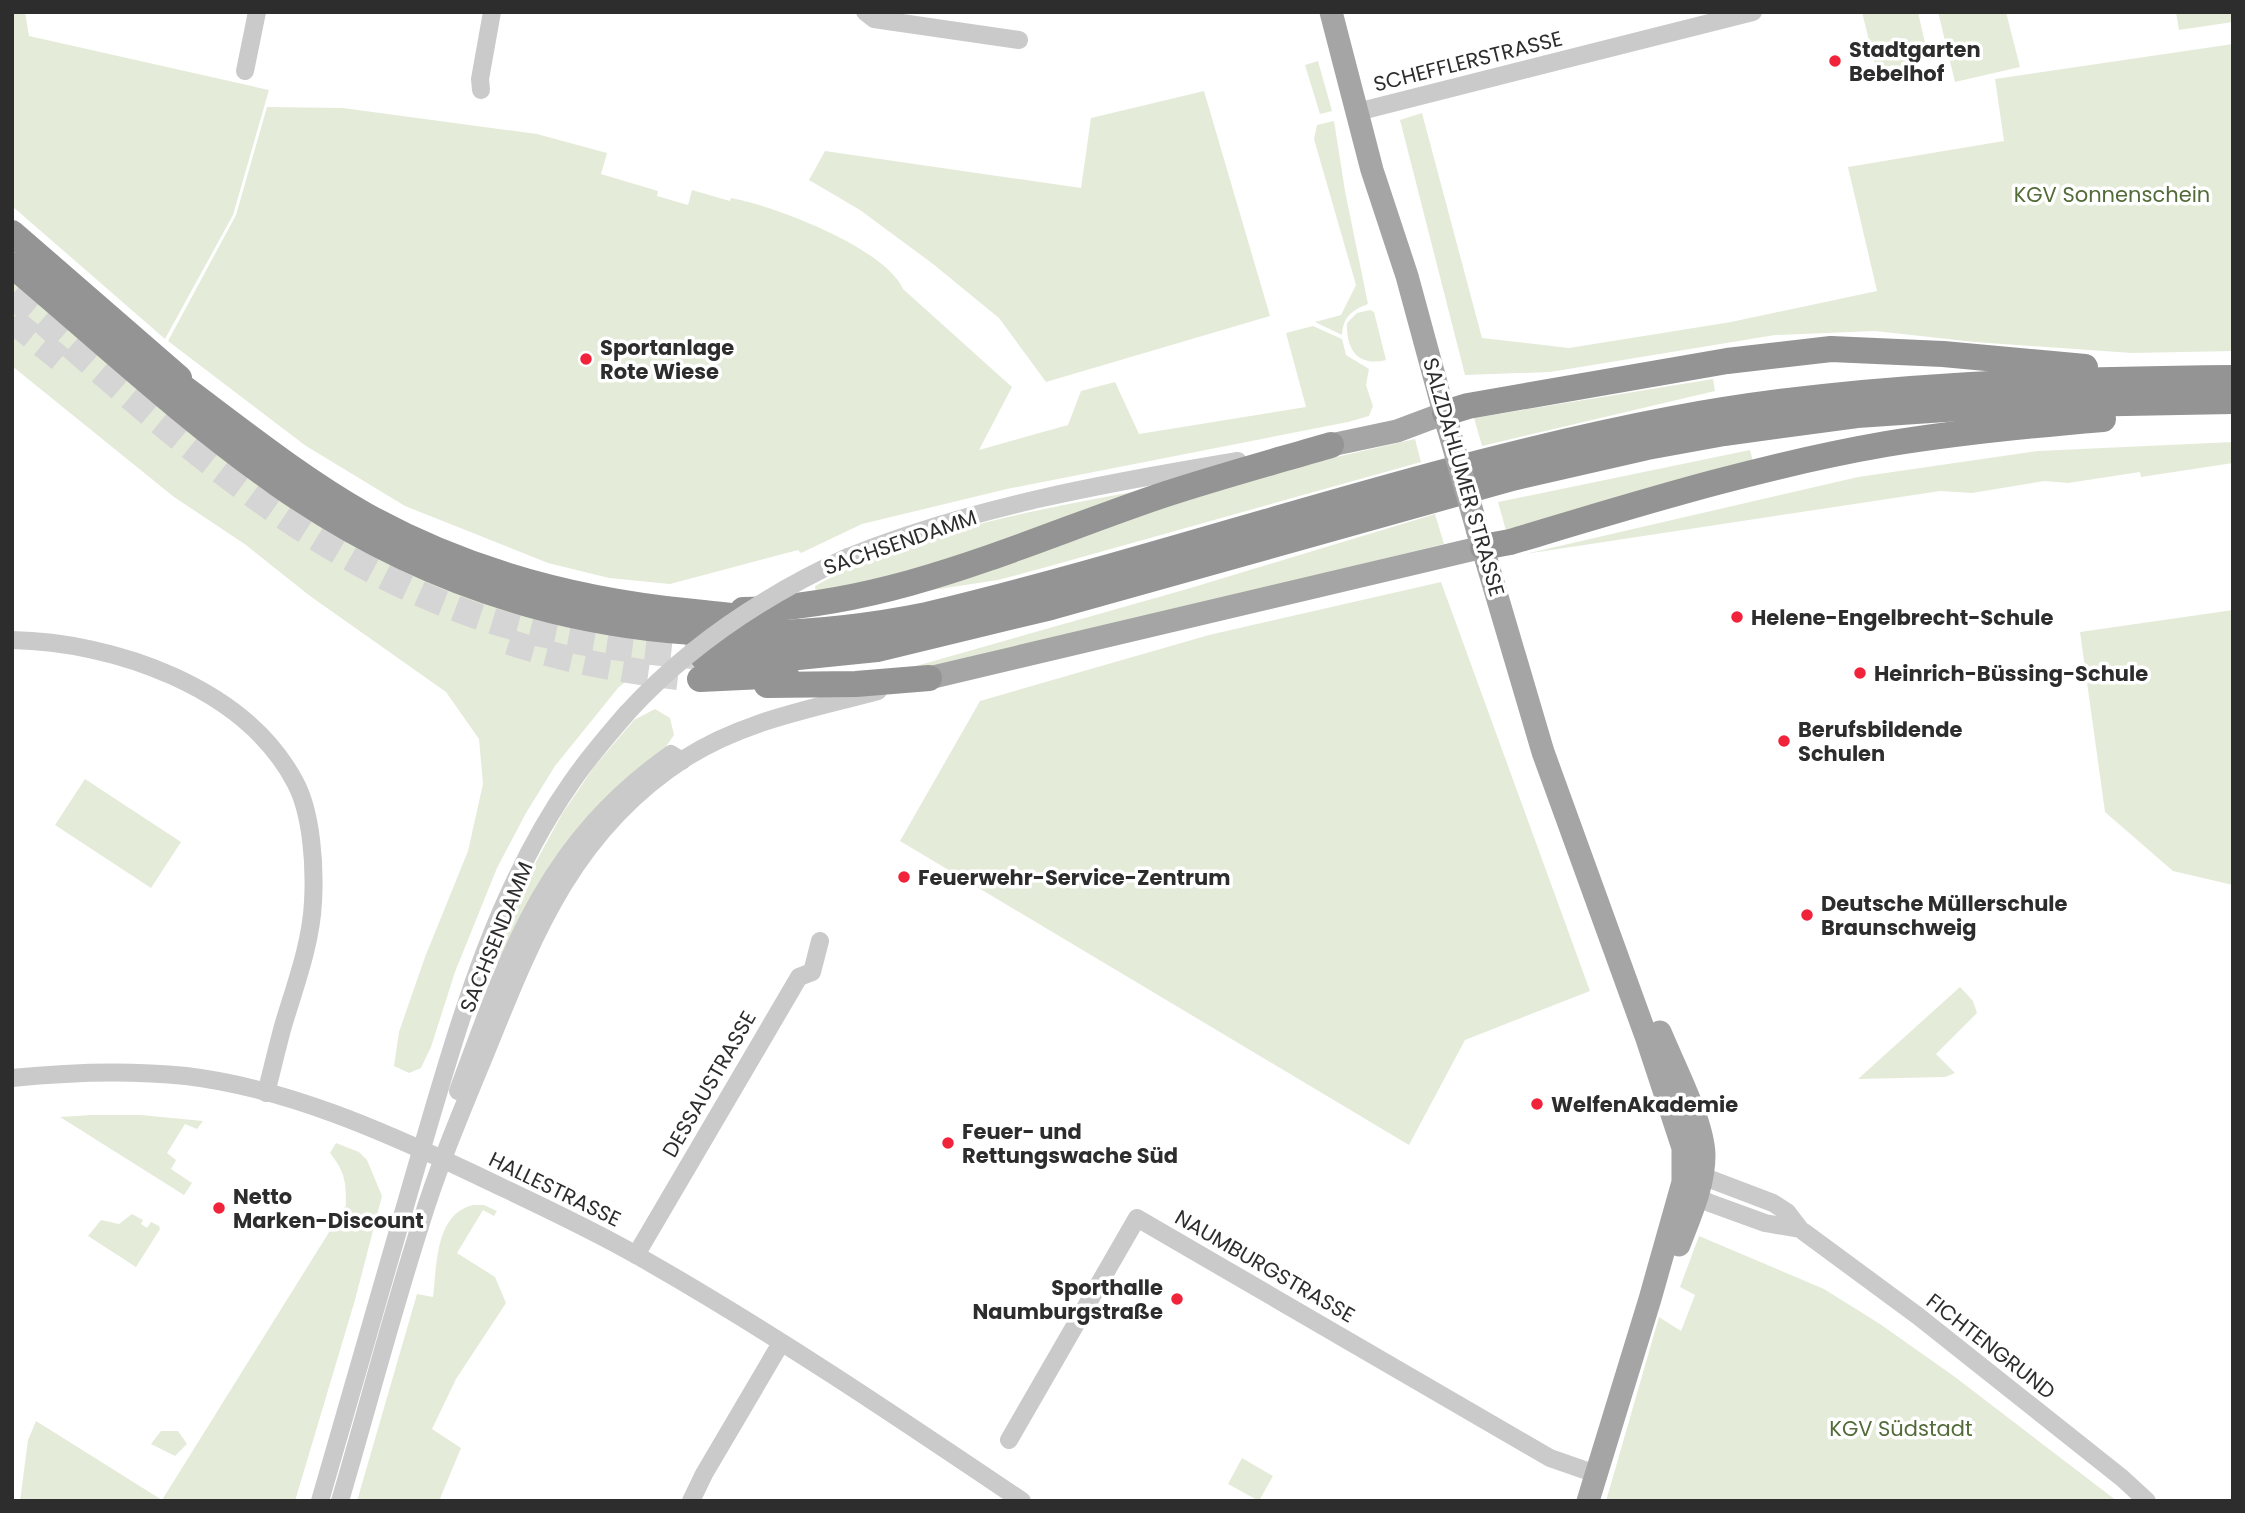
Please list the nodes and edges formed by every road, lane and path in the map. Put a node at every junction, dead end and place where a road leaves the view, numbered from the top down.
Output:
1 (257, 12) edge
2 (492, 12) edge
3 (865, 12) edge
4 (1331, 12) edge
5 (1753, 12) edge
6 (1019, 40) dead end
7 (245, 71) dead end
8 (481, 90) dead end
9 (1357, 112) junction
10 (12, 233) edge
11 (12, 265) edge
12 (39, 288) junction
13 (2174, 379) junction
14 (2229, 393) edge
15 (222, 416) junction
16 (1446, 420) junction
17 (1331, 445) junction
18 (1481, 540) junction
19 (1029, 589) junction
20 (693, 612) junction
21 (12, 640) edge
22 (929, 678) junction
23 (682, 761) junction
24 (820, 941) dead end
25 (12, 1078) edge
26 (265, 1093) junction
27 (422, 1149) junction
28 (443, 1159) junction
29 (1694, 1185) junction
30 (1804, 1232) dead end
31 (636, 1255) junction
32 (781, 1343) junction
33 (1009, 1440) dead end
34 (1596, 1474) junction
35 (320, 1501) edge
36 (340, 1501) edge
37 (691, 1501) edge
38 (1022, 1501) edge
39 (1588, 1501) edge
40 (2147, 1501) edge

1 - 7 street
2 - 8 street
3 - 6 street
4 - 9 main road, SALZDAHLUMER STRASSE
5 - 9 street, SCHEFFLERSTRASSE
9 - 16 main road, SALZDAHLUMER STRASSE
10 - 15 highway
11 - 12 highway
12 - 15 highway
12 - 19 highway
13 - 14 highway
13 - 16 highway
13 - 19 highway
14 - 18 highway
14 - 22 highway
15 - 20 highway
16 - 17 main road, SACHSENDAMM
16 - 18 main road, SALZDAHLUMER STRASSE, bridge
17 - 20 highway
17 - 27 street, SACHSENDAMM, bridge
18 - 22 main road, SACHSENDAMM
18 - 29 main road, SALZDAHLUMER STRASSE
19 - 20 highway
21 - 26 street
22 - 23 street, SACHSENDAMM
23 - 27 street, SACHSENDAMM
23 - 28 street, SACHSENDAMM
24 - 31 street, DESSAUSTRASSE
25 - 26 street, HALLESTRASSE
26 - 27 street, HALLESTRASSE
27 - 28 street, HALLESTRASSE
27 - 35 street, SACHSENDAMM
28 - 31 street, HALLESTRASSE
28 - 36 street, SACHSENDAMM
29 - 29 street
29 - 34 main road, SALZDAHLUMER STRASSE
30 - 40 street, FICHTENGRUND
31 - 32 street, HALLESTRASSE
32 - 37 street
32 - 38 street, HALLESTRASSE
33 - 34 street, NAUMBURGSTRASSE
34 - 39 main road, SALZDAHLUMER STRASSE

